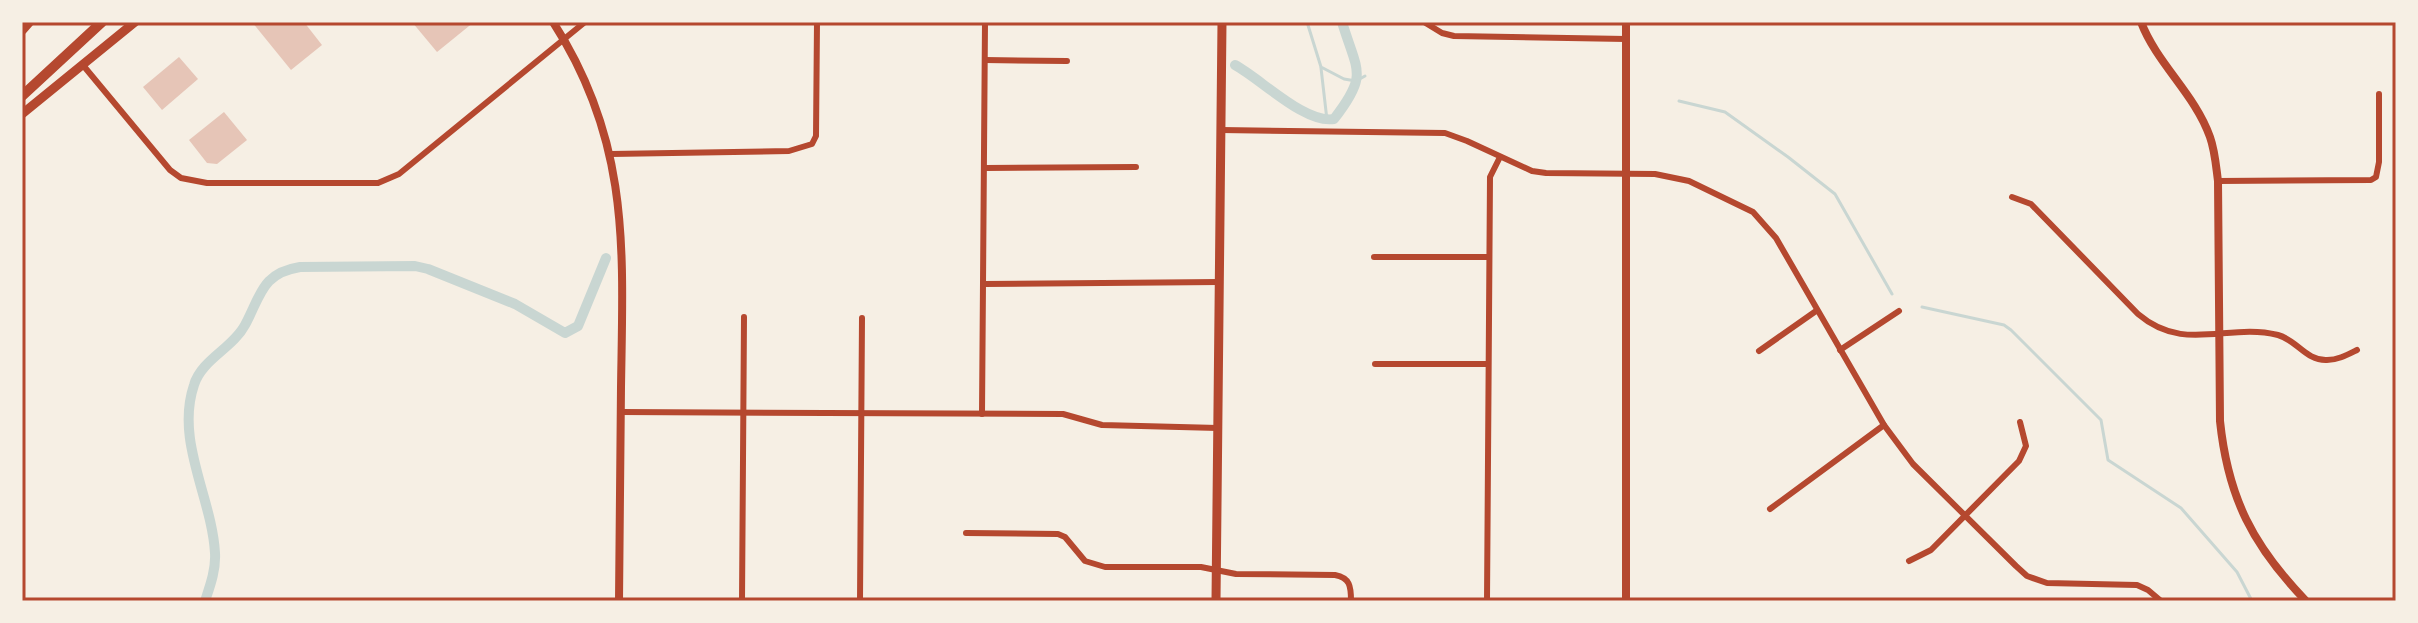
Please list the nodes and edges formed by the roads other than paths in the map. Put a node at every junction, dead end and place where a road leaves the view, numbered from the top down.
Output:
1 (29, 22) edge
2 (102, 22) edge
3 (135, 22) edge
4 (553, 22) edge
5 (585, 22) edge
6 (817, 22) edge
7 (985, 22) edge
8 (1222, 22) edge
9 (1424, 22) edge
10 (1626, 22) edge
11 (2141, 22) edge
12 (22, 30) edge
13 (564, 39) junction
14 (1626, 39) junction
15 (985, 60) junction
16 (1067, 61) dead end
17 (82, 64) junction
18 (2379, 94) dead end
19 (22, 96) edge
20 (22, 114) edge
21 (1221, 130) junction
22 (611, 154) junction
23 (1500, 157) junction
24 (1136, 167) dead end
25 (985, 168) junction
26 (1625, 175) junction
27 (2218, 181) junction
28 (2012, 197) dead end
29 (1374, 257) dead end
30 (1488, 257) junction
31 (1219, 282) junction
32 (984, 284) junction
33 (1816, 311) junction
34 (1899, 311) dead end
35 (744, 317) dead end
36 (862, 318) dead end
37 (2219, 334) junction
38 (1840, 350) junction
39 (2357, 350) dead end
40 (1759, 351) dead end
41 (1375, 364) dead end
42 (1487, 364) junction
43 (620, 412) junction
44 (744, 413) junction
45 (862, 413) junction
46 (982, 414) junction
47 (2020, 422) dead end
48 (1884, 425) junction
49 (1218, 428) junction
50 (1770, 509) dead end
51 (1965, 516) junction
52 (966, 533) dead end
53 (1909, 561) dead end
54 (1217, 570) junction
55 (619, 601) edge
56 (742, 601) edge
57 (860, 601) edge
58 (1216, 601) edge
59 (1351, 601) edge
60 (1487, 601) edge
61 (1626, 601) edge
62 (2161, 601) edge
63 (2306, 601) edge

1 - 12 highway
2 - 19 highway
3 - 17 main road
4 - 13 street
5 - 13 street
6 - 22 street
7 - 15 street
8 - 21 main road
9 - 14 street
10 - 14 street
11 - 27 street
13 - 17 street
13 - 22 street
14 - 26 street
15 - 16 street
15 - 25 street
17 - 20 main road
18 - 27 street
21 - 23 street
21 - 31 main road
22 - 43 street
23 - 26 street
23 - 30 street
24 - 25 street
25 - 32 street
26 - 33 street
26 - 61 street
27 - 37 street
28 - 37 street
29 - 30 street
30 - 42 street
31 - 32 street
31 - 49 main road
32 - 46 street
33 - 38 street
33 - 40 street
34 - 38 street
35 - 44 street
36 - 45 street
37 - 39 street
37 - 63 street
38 - 48 street
41 - 42 street
42 - 60 street
43 - 44 street
43 - 55 street
44 - 45 street
44 - 56 street
45 - 46 street
45 - 57 street
46 - 49 street
47 - 51 street
48 - 50 street
48 - 51 street
49 - 54 main road
51 - 53 street
51 - 62 street
52 - 54 street
54 - 58 main road
54 - 59 street

